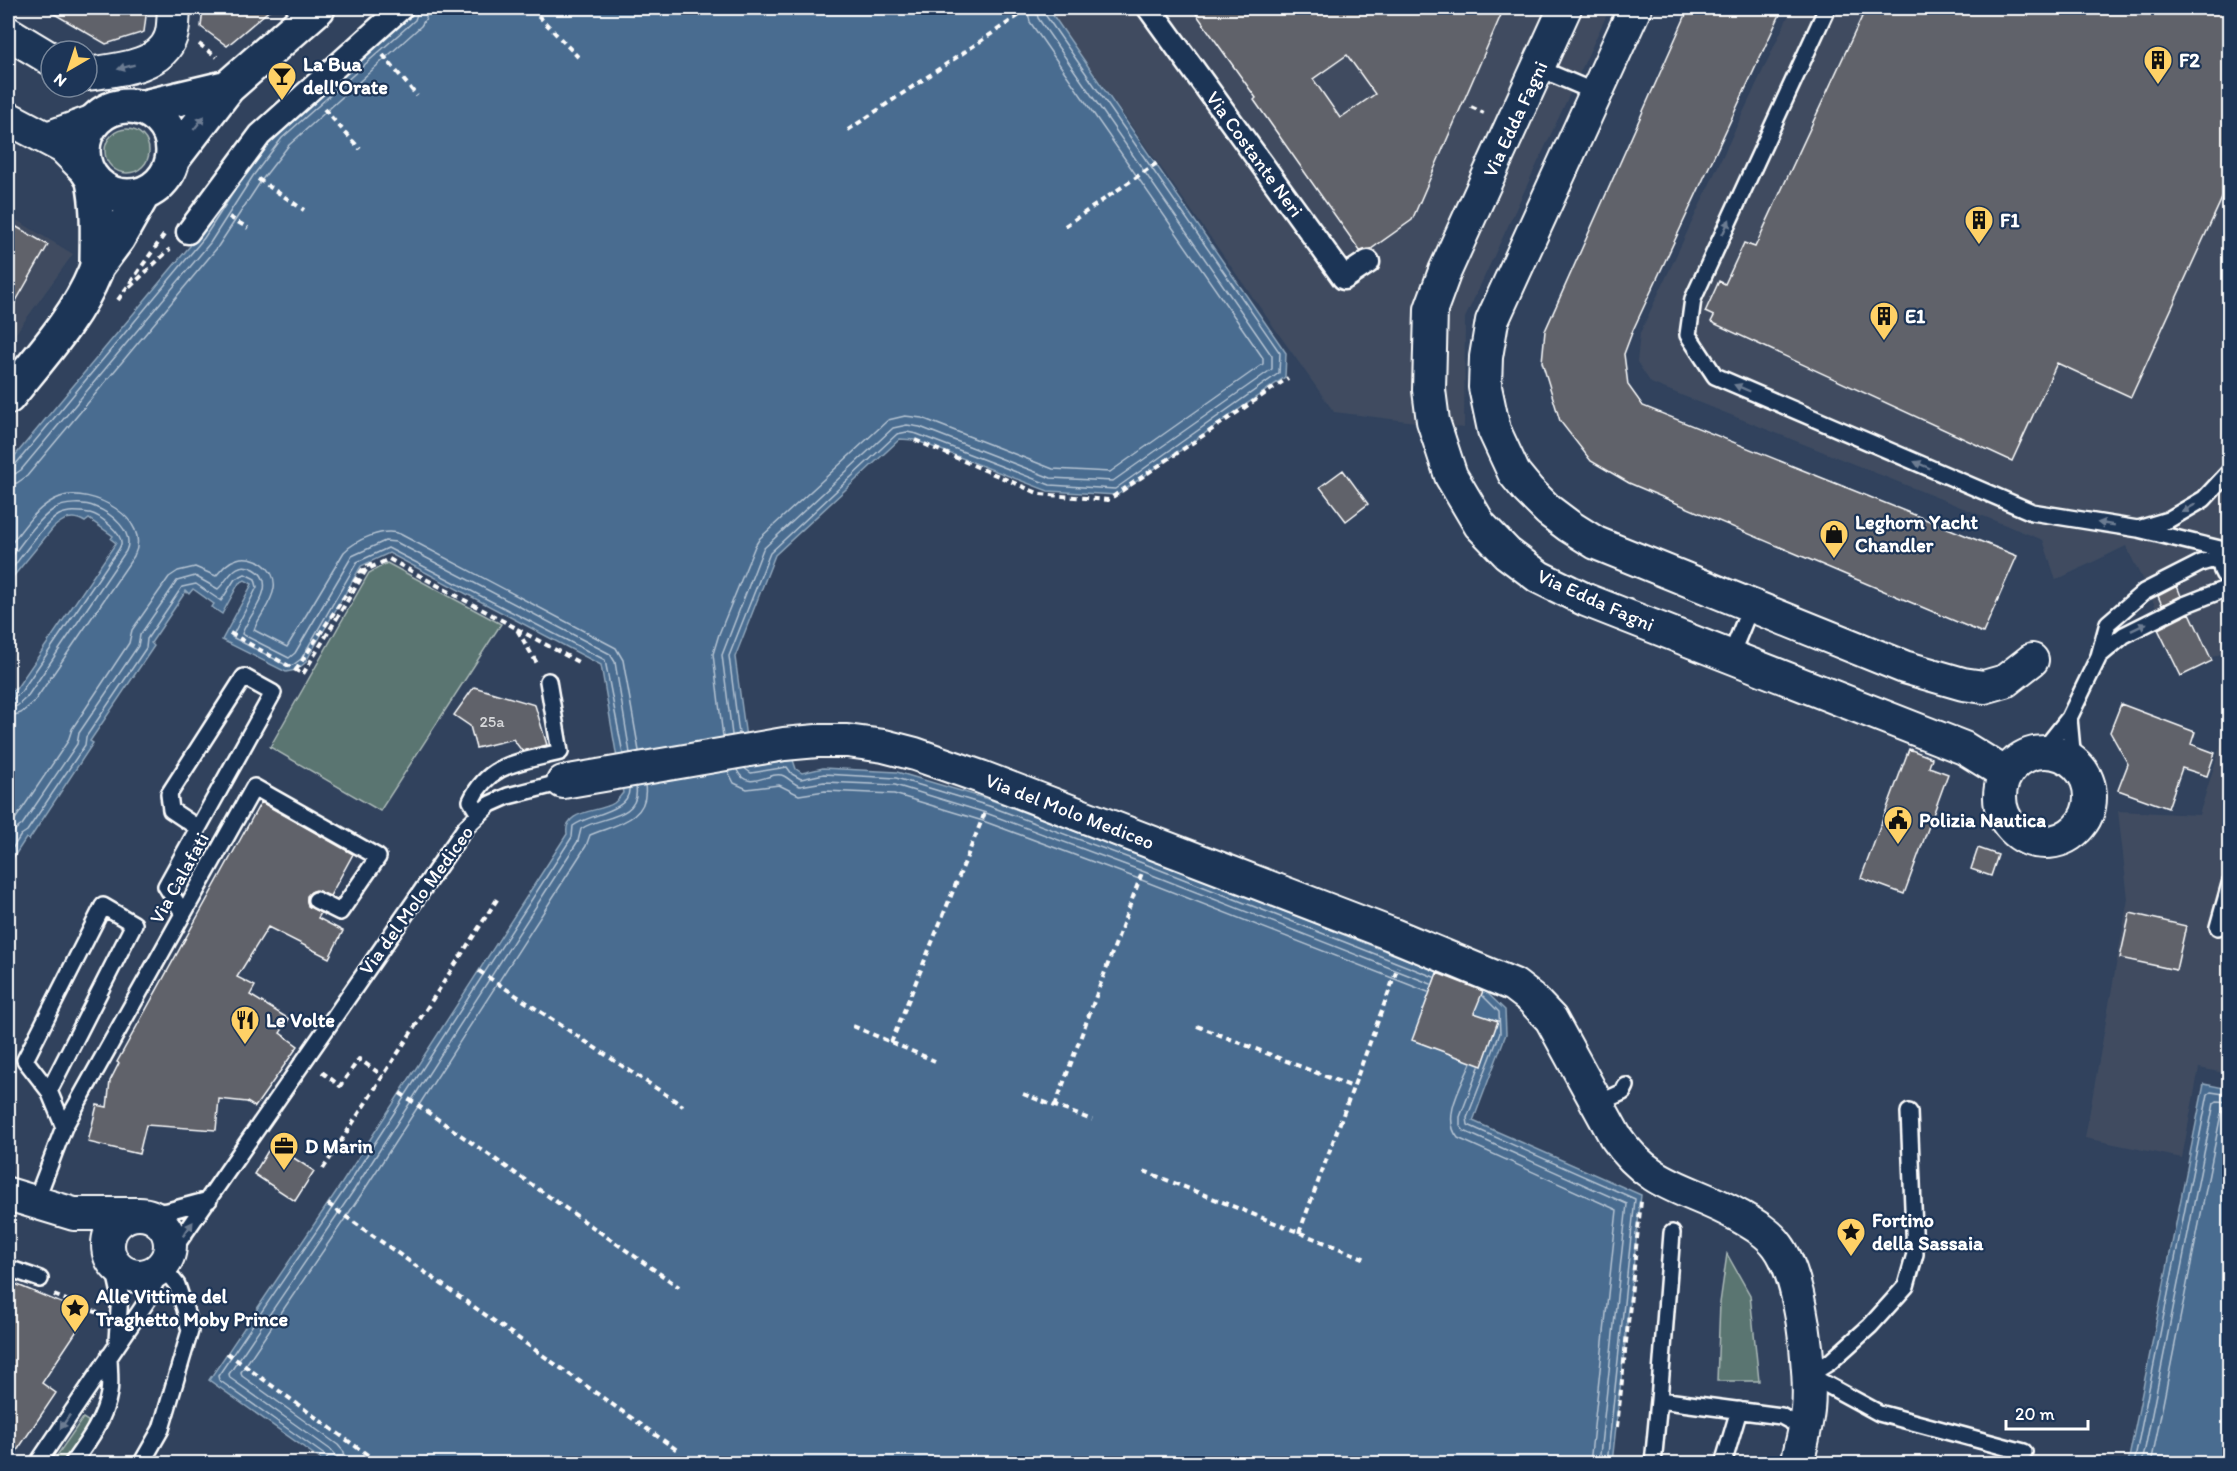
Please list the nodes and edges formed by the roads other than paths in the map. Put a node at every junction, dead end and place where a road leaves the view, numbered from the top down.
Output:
1 (174, 8) edge
2 (318, 8) edge
3 (401, 8) edge
4 (1149, 8) edge
5 (1565, 8) edge
6 (1635, 8) edge
7 (1827, 8) edge
8 (8, 33) edge
9 (39, 52) edge
10 (1539, 68) junction
11 (99, 72) edge
12 (226, 75) junction
13 (1597, 93) junction
14 (140, 108) junction
15 (8, 118) edge
16 (94, 121) junction
17 (48, 138) junction
18 (172, 160) junction
19 (90, 176) junction
20 (144, 194) junction
21 (188, 232) road end
22 (1368, 262) dead end
23 (97, 266) junction
24 (10, 402) edge
25 (2229, 471) edge
26 (2138, 529) junction
27 (2225, 551) edge
28 (2229, 581) edge
29 (2229, 587) edge
30 (1751, 606) junction
31 (2099, 656) junction
32 (1730, 657) junction
33 (2032, 660) dead end
34 (549, 681) road end
35 (2068, 718) junction
36 (2042, 752) junction
37 (2073, 761) junction
38 (2006, 774) junction
39 (563, 782) joint
40 (479, 814) junction
41 (198, 828) junction
42 (2229, 884) edge
43 (316, 900) dead end
44 (183, 913) junction
45 (2218, 927) dead end
46 (1626, 1086) dead end
47 (50, 1092) junction
48 (1597, 1104) junction
49 (1909, 1112) dead end
50 (64, 1127) junction
51 (21, 1198) edge
52 (209, 1200) junction
53 (74, 1214) junction
54 (140, 1214) junction
55 (1672, 1233) dead end
56 (110, 1251) junction
57 (165, 1261) junction
58 (8, 1268) edge
59 (40, 1278) dead end
60 (117, 1342) junction
61 (109, 1356) junction
62 (1809, 1375) junction
63 (1659, 1400) junction
64 (1739, 1410) junction
65 (1805, 1429) junction
66 (2024, 1452) dead end
67 (37, 1464) edge
68 (72, 1464) edge
69 (141, 1464) edge
70 (1653, 1464) edge
71 (1723, 1464) edge
72 (1797, 1464) edge

1 -> 11 street
2 - 12 main road
3 - 21 street
4 - 22 street, Via Costante Neri
5 - 10 street, Via Edda Fagni
6 - 13 street
26 -> 7 lane
8 - 9 street
10 - 13 lane
10 - 32 street, Via Edda Fagni
12 - 14 main road
18 -> 12 main road
13 - 30 street
14 - 16 main road
14 - 18 main road
15 - 17 street
16 - 17 street
16 - 19 main road
17 - 19 street
18 - 20 main road
19 - 20 main road
19 - 23 main road
20 - 23 main road
23 - 24 main road
25 -> 26 lane
26 - 27 lane
27 - 28 lane
27 - 31 lane
31 -> 29 lane
30 - 32 lane
30 - 33 street
31 - 35 lane
32 - 38 street, Via Edda Fagni
34 - 40 lane
35 - 36 lane
35 - 37 lane
36 - 37 street
36 - 38 street
37 - 38 street
39 - 40 lane, Via del Molo Mediceo
39 - 48 street, Via del Molo Mediceo
40 - 52 lane, Via del Molo Mediceo
41 - 41 lane
41 - 44 lane
42 - 45 lane
43 - 44 lane, Via Calafati
44 - 50 lane, Via Calafati
46 - 48 lane
47 - 47 lane
47 - 50 lane
48 - 62 street, Via del Molo Mediceo
49 - 62 lane
50 - 51 lane, Via Calafati
51 - 53 street
52 - 54 lane
57 -> 52 lane, Via del Molo Mediceo
53 - 54 street
53 - 56 street
54 - 56 street
54 - 57 street
55 - 63 lane
56 - 57 street
56 - 60 lane, Via del Molo Mediceo
57 - 60 lane, Via del Molo Mediceo
57 - 69 lane
58 - 59 lane
60 - 61 lane, Via del Molo Mediceo
61 -> 67 lane, Via del Molo Mediceo
61 - 68 lane, Via del Molo Mediceo
62 - 65 street, Via del Molo Mediceo
62 - 66 lane
63 - 64 lane
63 - 70 lane
64 - 65 lane
64 - 71 lane
65 - 72 street, Via del Molo Mediceo

